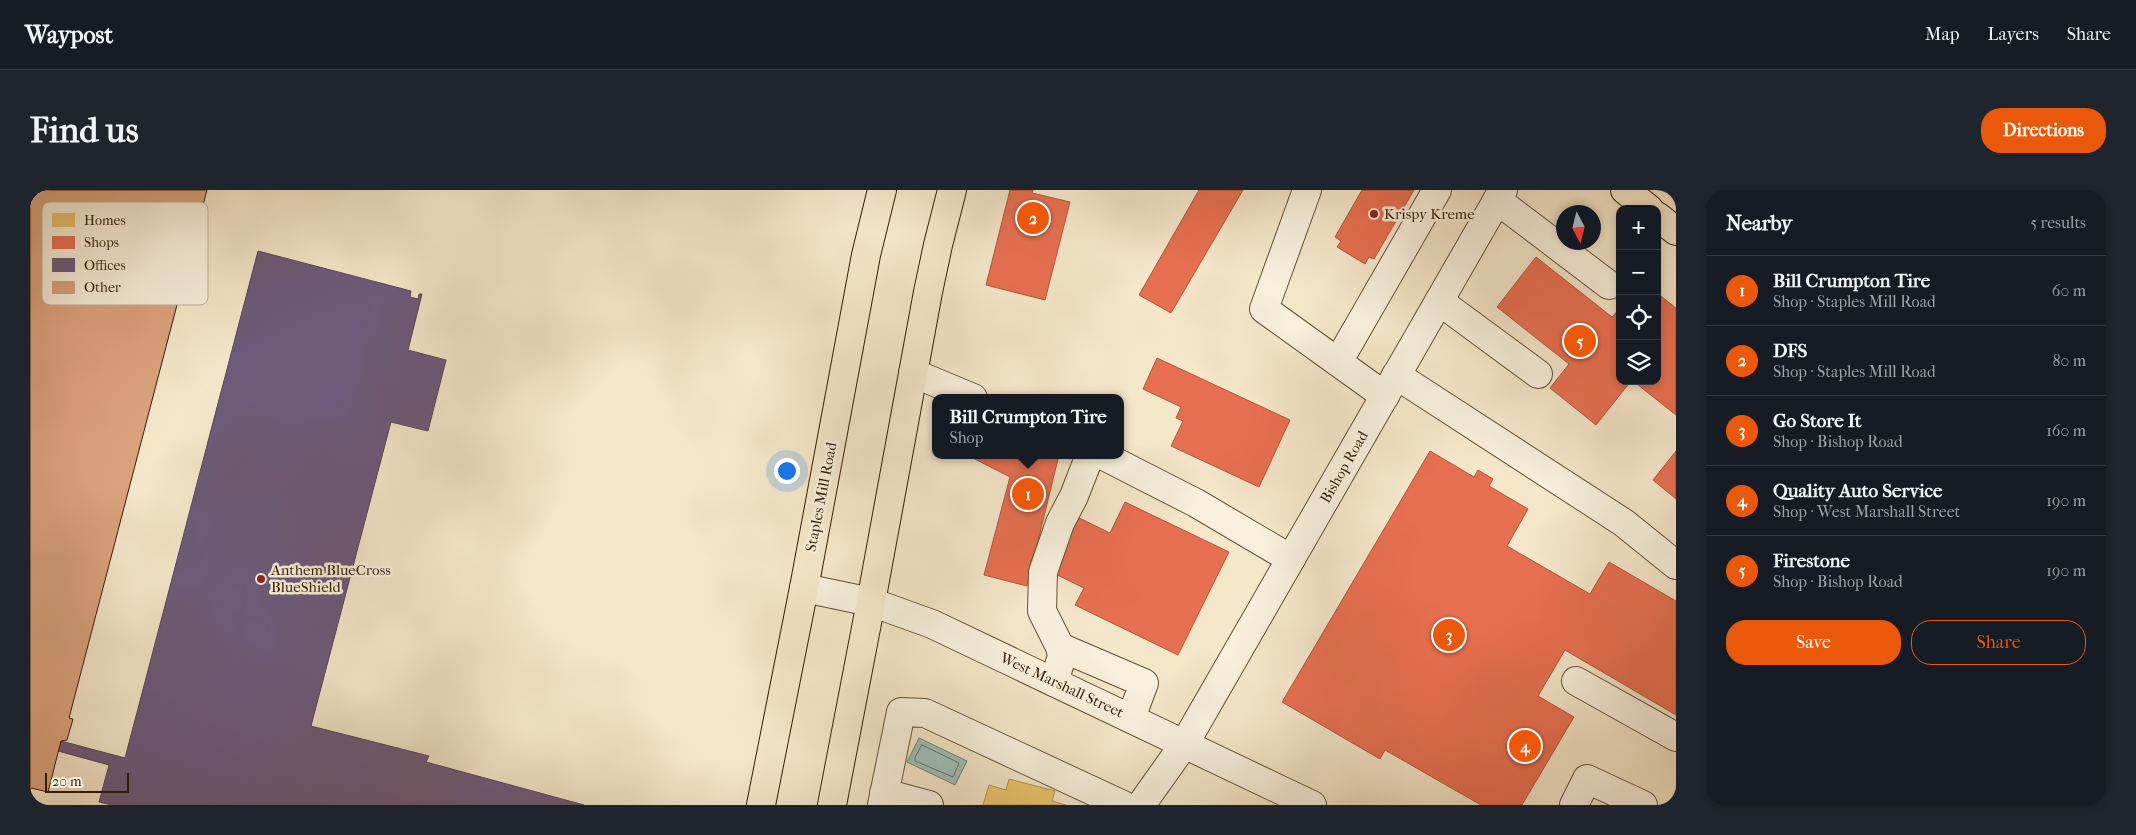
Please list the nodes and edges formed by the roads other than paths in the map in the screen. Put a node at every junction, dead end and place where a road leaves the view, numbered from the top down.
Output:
1 (882, 190) edge
2 (952, 190) edge
3 (1307, 190) edge
4 (1437, 190) edge
5 (1625, 190) edge
6 (1500, 195) edge
7 (1644, 205) edge
8 (1661, 219) edge
9 (1676, 231) edge
10 (1609, 285) dead end
11 (1439, 301) junction
12 (1338, 362) junction
13 (914, 373) junction
14 (1538, 374) dead end
15 (1391, 386) junction
16 (964, 394) edge
17 (1088, 459) edge
18 (1110, 459) edge
19 (1291, 559) junction
20 (1676, 565) edge
21 (804, 588) junction
22 (872, 602) junction
23 (1060, 647) junction
24 (1576, 681) dead end
25 (1054, 682) junction
26 (1131, 718) junction
27 (1676, 736) edge
28 (1185, 743) junction
29 (883, 799) edge
30 (761, 805) edge
31 (832, 805) edge
32 (929, 805) edge
33 (1123, 805) edge
34 (1141, 805) edge
35 (1312, 805) edge
36 (1574, 805) edge
37 (1643, 805) edge

1 - 21 main road, Staples Mill Road
2 - 13 main road
3 - 12 street
4 - 12 street
5 - 7 main road
6 - 10 street
6 - 11 street, Bishop Road
8 - 9 main road
11 - 14 street
11 - 15 street, Bishop Road
12 - 15 street
13 - 16 street
13 - 22 main road
15 - 19 street, Bishop Road
15 - 20 street
17 - 23 street
18 - 19 street
19 - 28 street, Bishop Road
21 - 22 street, West Marshall Street
21 - 30 main road, Staples Mill Road
22 - 25 street, West Marshall Street
22 - 31 main road
23 - 25 street
23 - 26 street
24 - 27 street
25 - 26 street, West Marshall Street
26 - 28 street, West Marshall Street
28 - 34 street, Bishop Road
28 - 35 street, West Marshall Street
29 - 32 street
29 - 33 street
36 - 37 street

